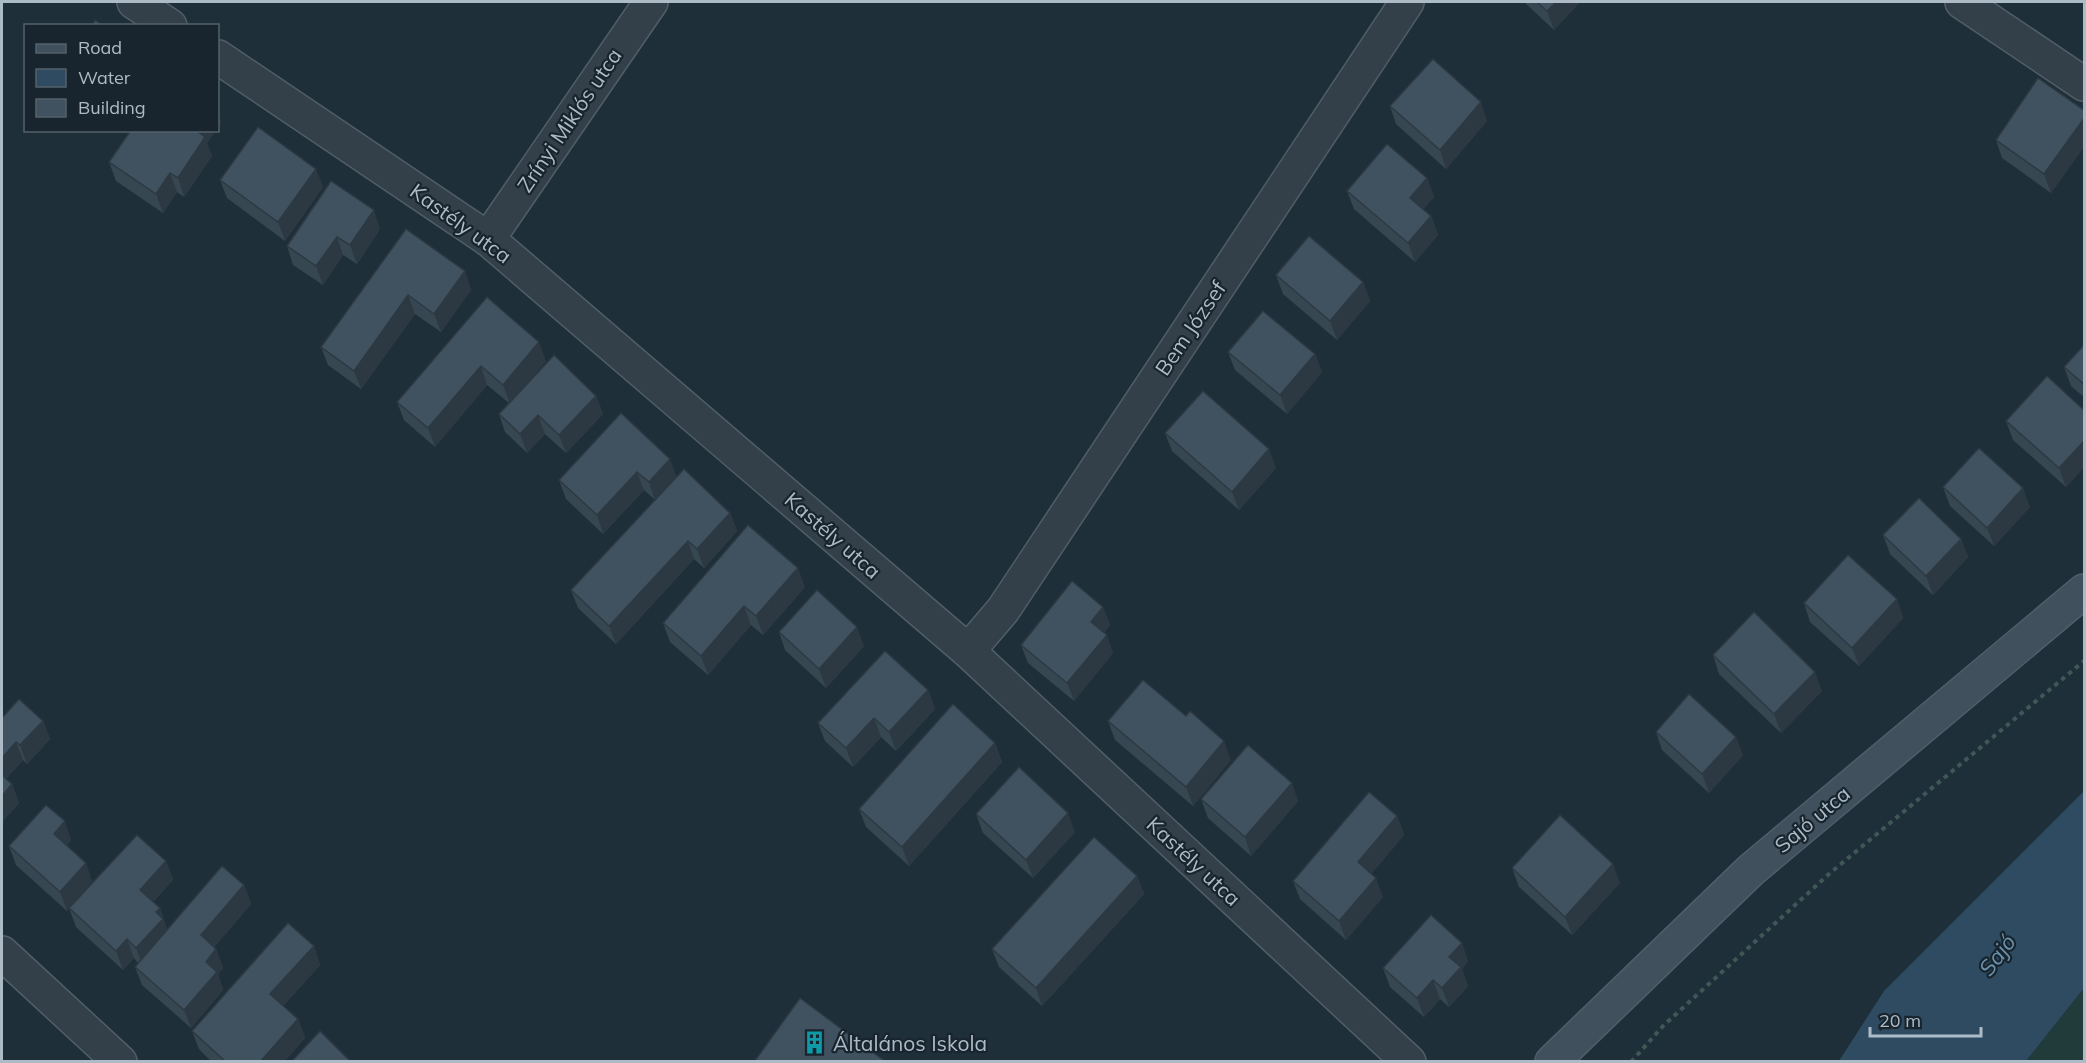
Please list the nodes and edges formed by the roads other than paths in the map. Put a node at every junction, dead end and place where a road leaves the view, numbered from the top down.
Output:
1 (134, 2) edge
2 (651, 2) edge
3 (1407, 2) edge
4 (1962, 2) edge
5 (167, 24) edge
6 (219, 58) edge
7 (2085, 84) edge
8 (488, 239) junction
9 (2085, 591) edge
10 (968, 651) junction
11 (2, 953) edge
12 (120, 1062) edge
13 (1409, 1062) edge
14 (1552, 1062) edge

1 - 5 street
2 - 8 street, Zrínyi Miklós utca
3 - 10 street, Bem József
4 - 7 street
6 - 8 street, Kastély utca
8 - 10 street, Kastély utca
9 - 14 main road, Sajó utca
10 - 13 street, Kastély utca
11 - 12 street

